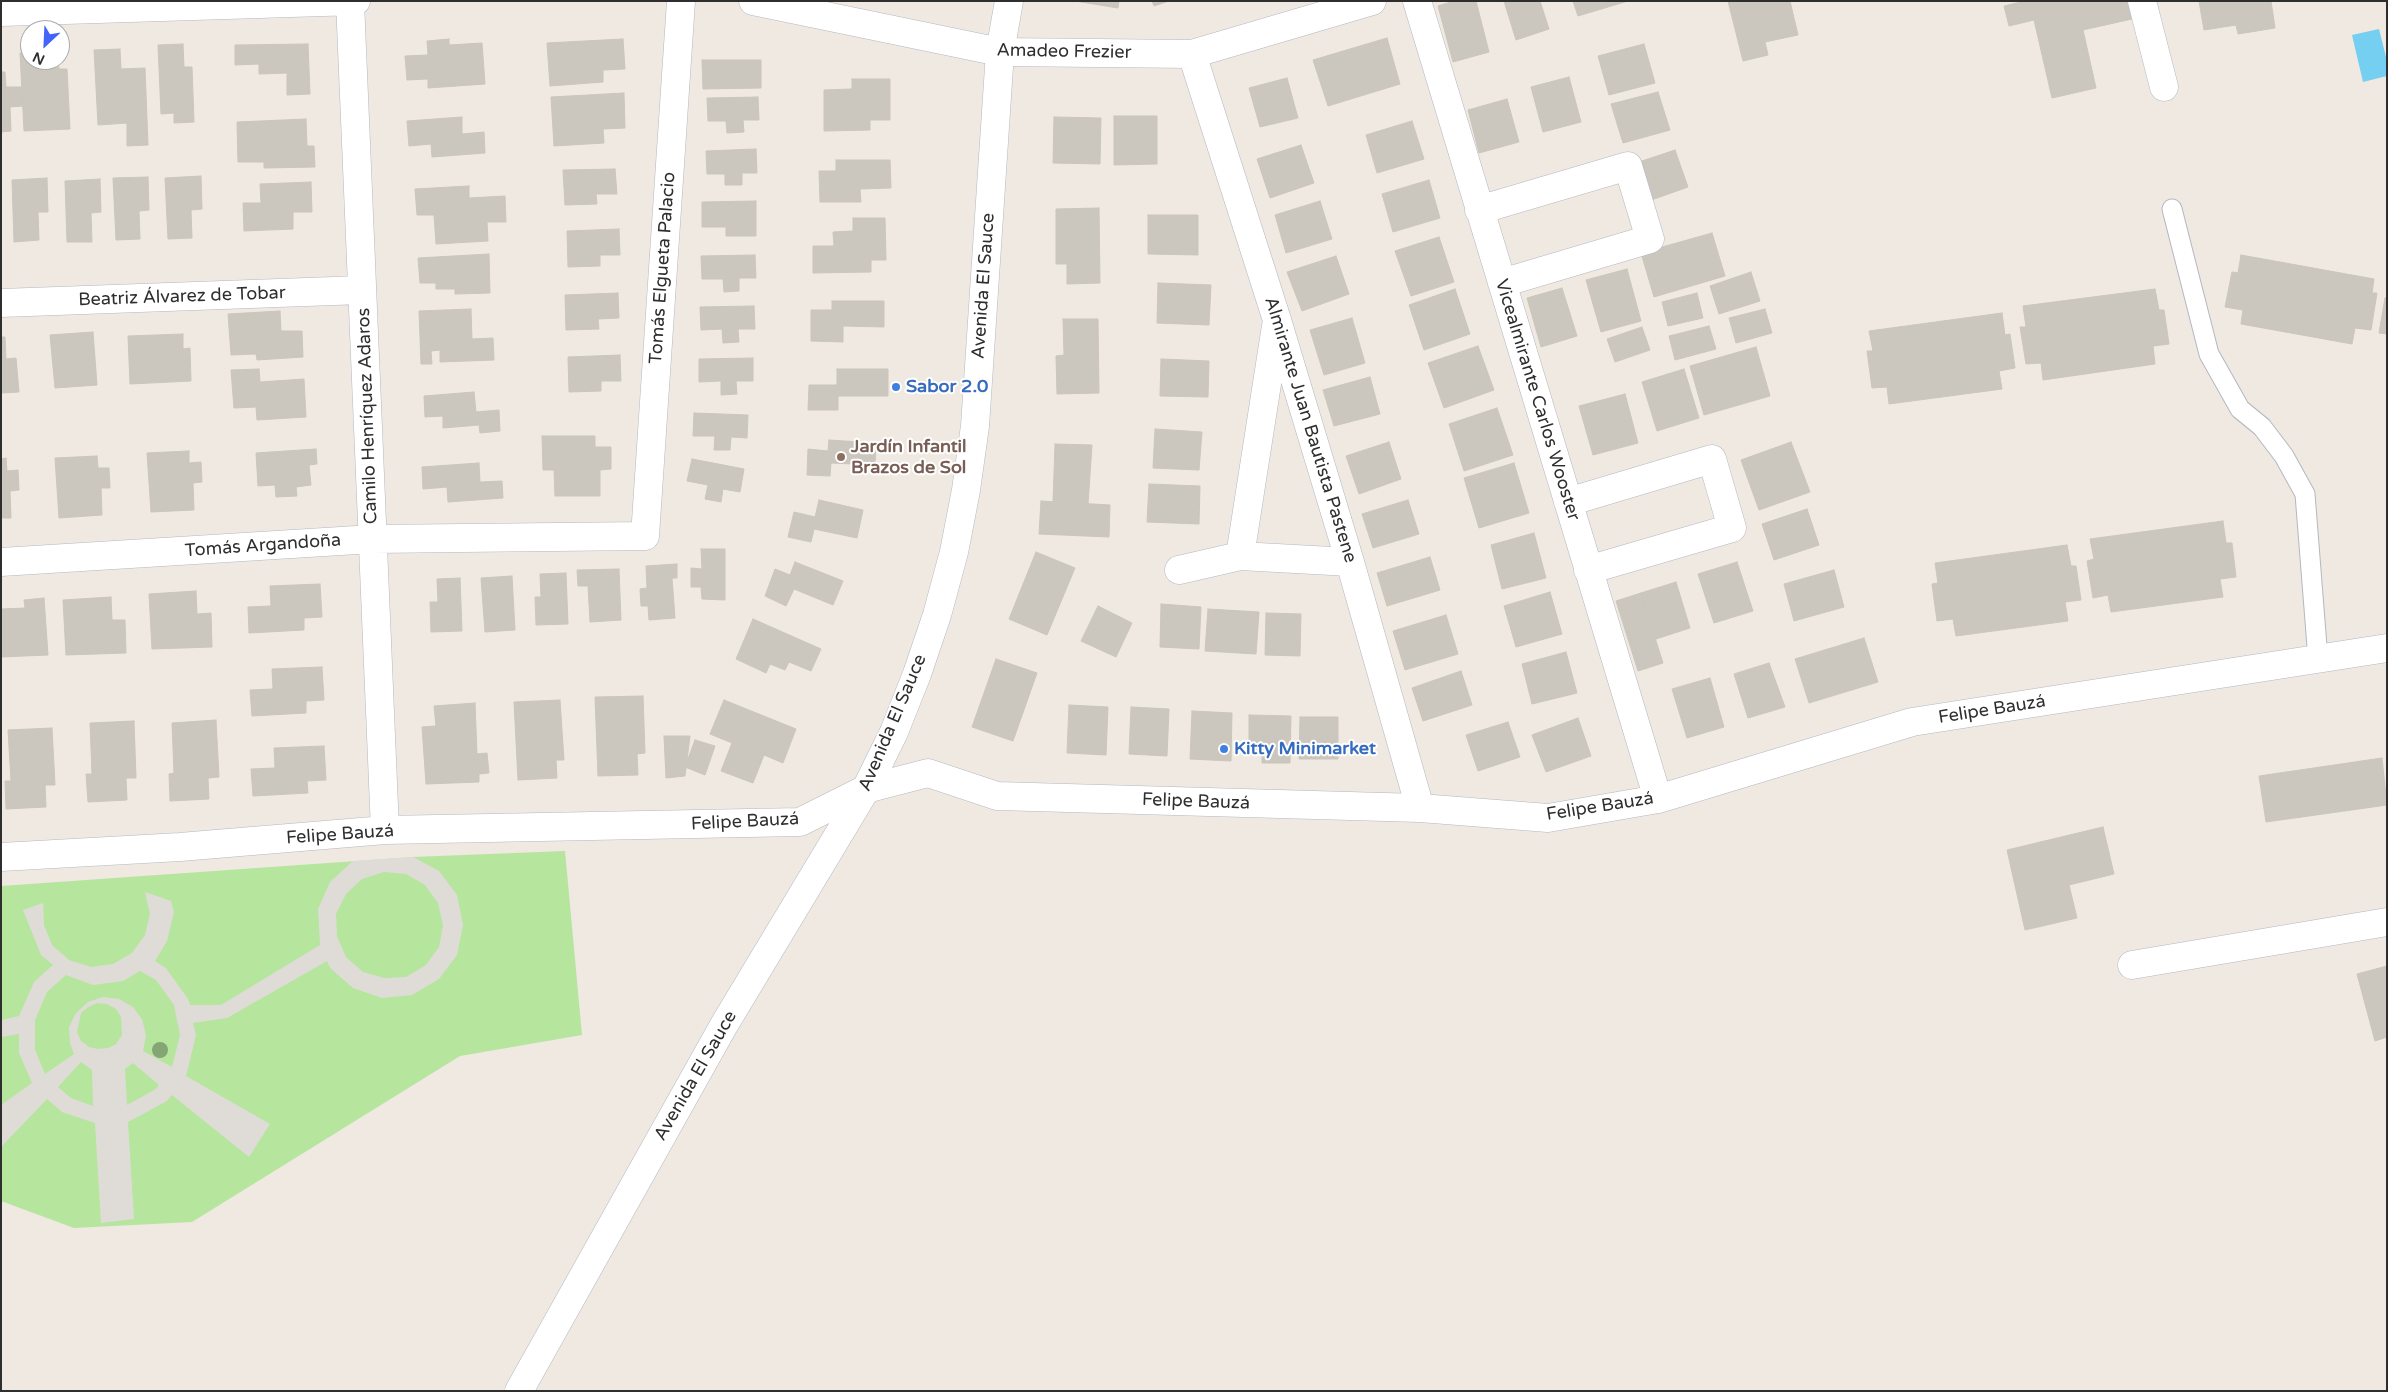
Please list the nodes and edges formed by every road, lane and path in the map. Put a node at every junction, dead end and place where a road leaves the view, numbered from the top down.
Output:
1 (350, 1) edge
2 (356, 1) edge
3 (681, 1) edge
4 (754, 1) edge
5 (1009, 1) edge
6 (1372, 1) edge
7 (1416, 1) edge
8 (2142, 1) edge
9 (1, 12) edge
10 (1000, 52) junction
11 (1192, 54) junction
12 (2164, 88) dead end
13 (2172, 209) dead end
14 (1480, 210) junction
15 (1502, 283) junction
16 (362, 290) junction
17 (1, 303) edge
18 (1277, 320) junction
19 (1568, 502) junction
20 (645, 536) joint
21 (373, 539) junction
22 (1240, 556) junction
23 (1, 562) edge
24 (1350, 562) junction
25 (1179, 570) dead end
26 (1588, 570) junction
27 (2387, 648) edge
28 (2318, 659) junction
29 (866, 789) junction
30 (1658, 799) junction
31 (1420, 808) junction
32 (385, 830) junction
33 (1, 858) edge
34 (2387, 922) edge
35 (2132, 965) dead end
36 (518, 1391) edge

1 - 2 street
1 - 9 street
1 - 16 street, Camilo Henríquez Adaros
3 - 20 street, Tomás Elgueta Palacio
4 - 10 street, Amadeo Frezier
5 - 10 street, Avenida El Sauce
6 - 11 street, Amadeo Frezier
7 - 14 street, Vicealmirante Carlos Wooster
8 - 12 street
10 - 11 street, Amadeo Frezier
10 - 29 street, Avenida El Sauce
11 - 18 street, Almirante Juan Bautista Pastene
13 - 28 lane
14 - 15 street, Vicealmirante Carlos Wooster
14 - 15 street
15 - 19 street, Vicealmirante Carlos Wooster
16 - 17 street, Beatriz Álvarez de Tobar
16 - 21 street, Camilo Henríquez Adaros
18 - 22 street
18 - 24 street, Almirante Juan Bautista Pastene
19 - 26 street, Vicealmirante Carlos Wooster
19 - 26 street
20 - 21 street, Tomás Argandoña
21 - 23 street, Tomás Argandoña
21 - 32 street, Camilo Henríquez Adaros
22 - 24 street
22 - 25 street
24 - 31 street, Almirante Juan Bautista Pastene
26 - 30 street, Vicealmirante Carlos Wooster
27 - 28 street, Felipe Bauzá
28 - 30 street, Felipe Bauzá
29 - 31 street, Felipe Bauzá
29 - 32 street, Felipe Bauzá
29 - 36 street, Avenida El Sauce
30 - 31 street, Felipe Bauzá
32 - 33 street, Felipe Bauzá
34 - 35 street

